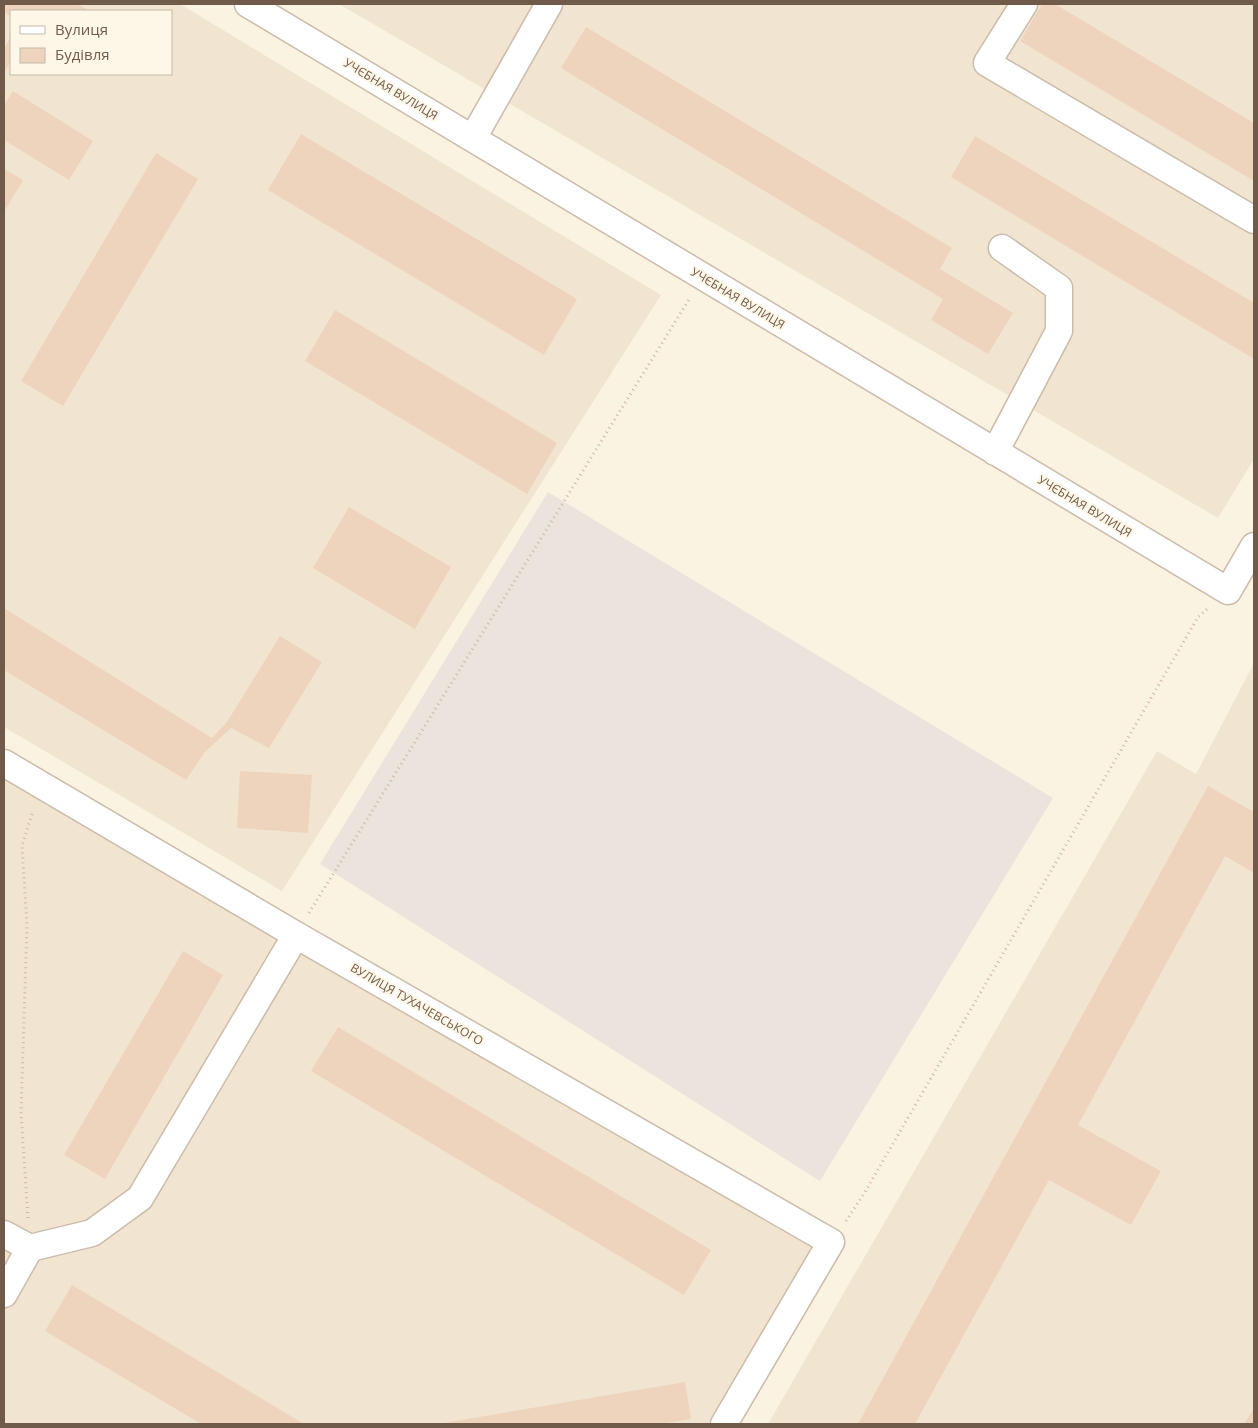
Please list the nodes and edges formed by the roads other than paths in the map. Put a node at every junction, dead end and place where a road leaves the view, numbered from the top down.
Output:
1 (248, 4) edge
2 (549, 4) edge
3 (1024, 4) edge
4 (473, 138) junction
5 (1254, 220) edge
6 (1002, 248) dead end
7 (995, 452) junction
8 (1254, 546) edge
9 (4, 763) edge
10 (296, 935) junction
11 (4, 1234) edge
12 (30, 1248) junction
13 (4, 1294) edge
14 (724, 1424) edge

1 - 4 street, УЧЄБНАЯ ВУЛИЦЯ
2 - 4 street
3 - 5 street
4 - 7 street, УЧЄБНАЯ ВУЛИЦЯ
6 - 7 street
7 - 8 street, УЧЄБНАЯ ВУЛИЦЯ
9 - 10 street, ВУЛИЦЯ ТУХАЧЕВСЬКОГО
10 - 12 street
10 - 14 street, ВУЛИЦЯ ТУХАЧЕВСЬКОГО
11 - 12 street
12 - 13 street

